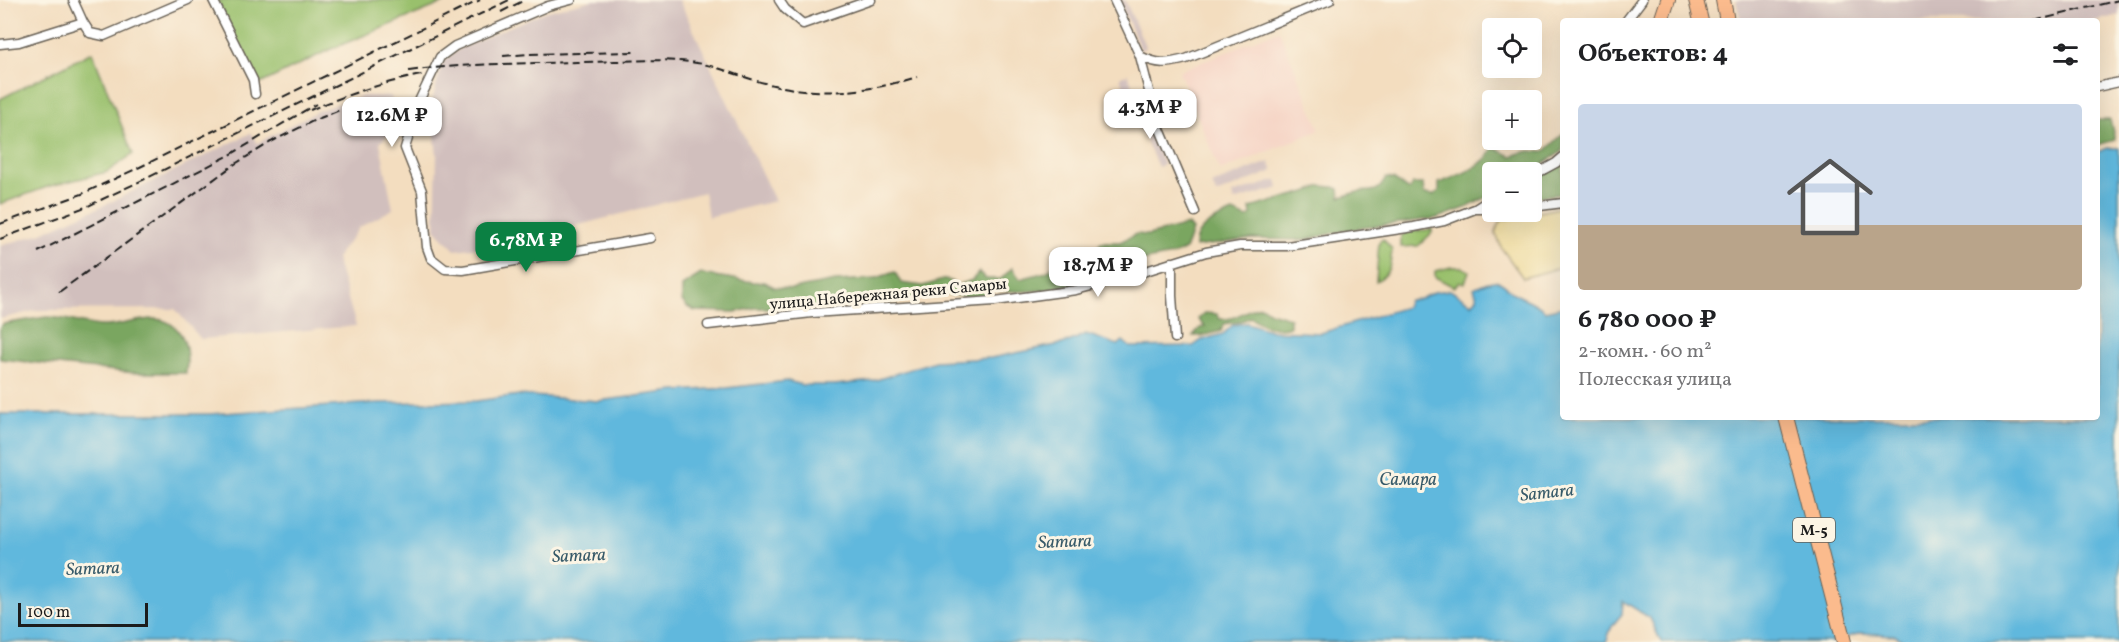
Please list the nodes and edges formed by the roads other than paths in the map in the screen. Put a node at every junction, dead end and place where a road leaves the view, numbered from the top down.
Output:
1 (73, 0) edge
2 (188, 0) edge
3 (213, 0) edge
4 (571, 0) edge
5 (779, 0) edge
6 (871, 0) edge
7 (1114, 0) edge
8 (1330, 0) edge
9 (1642, 0) edge
10 (1668, 0) edge
11 (1696, 0) edge
12 (1723, 0) edge
13 (1628, 18) edge
14 (1663, 18) edge
15 (1670, 18) edge
16 (1700, 18) edge
17 (1726, 18) edge
18 (83, 22) junction
19 (0, 44) edge
20 (1140, 56) junction
21 (2119, 82) edge
22 (2100, 86) edge
23 (255, 94) dead end
24 (1560, 160) edge
25 (1542, 171) edge
26 (1560, 203) edge
27 (1482, 204) edge
28 (1542, 206) edge
29 (1475, 209) junction
30 (1482, 209) edge
31 (1195, 212) dead end
32 (650, 238) dead end
33 (1172, 262) junction
34 (708, 325) dead end
35 (1175, 338) dead end
36 (1787, 420) edge
37 (1844, 642) edge

1 - 18 street
2 - 18 street
3 - 23 street
4 - 32 street
5 - 6 street
7 - 20 street
8 - 20 street
9 - 13 street
10 - 14 main road
10 - 15 main road
11 - 16 main road
12 - 17 main road
18 - 19 street
20 - 31 street
21 - 22 street
24 - 25 street
26 - 28 street
27 - 29 street
29 - 30 street, улица Набережная реки Самары
29 - 33 street, улица Набережная реки Самары
33 - 34 street, улица Набережная реки Самары
33 - 35 street
36 - 37 main road, М-5

